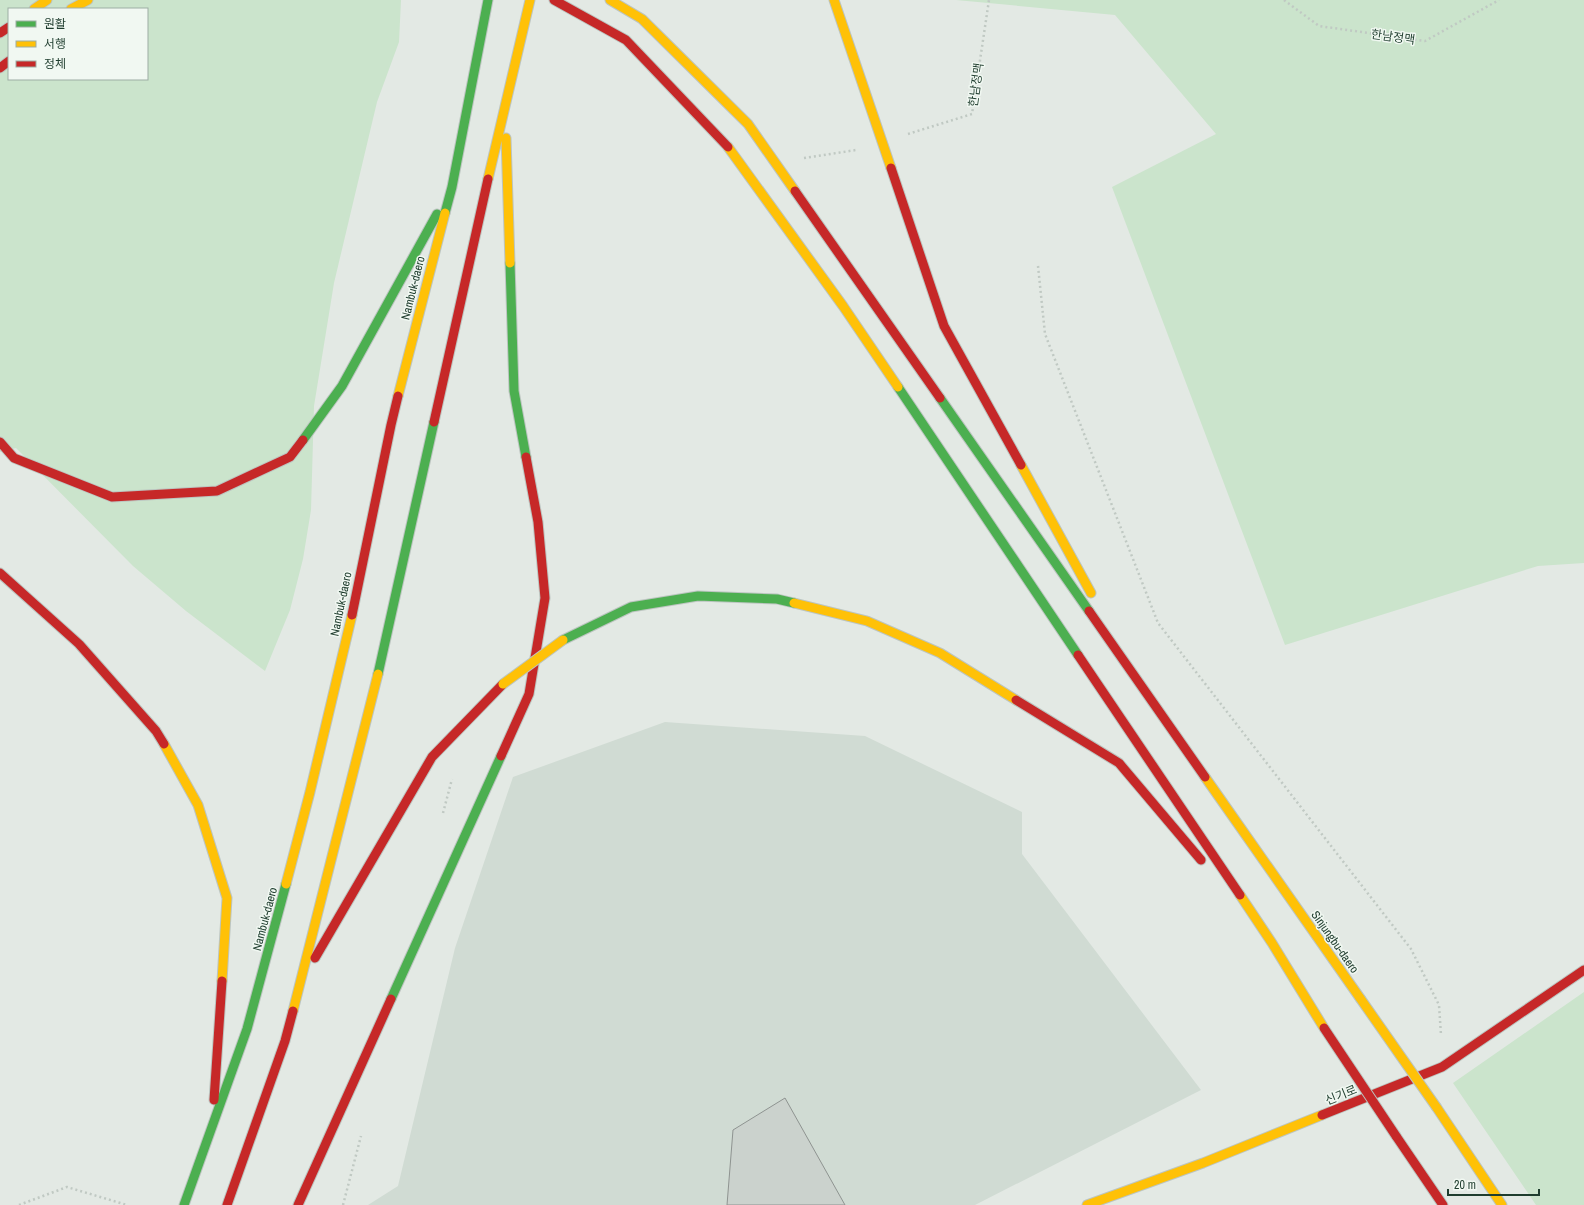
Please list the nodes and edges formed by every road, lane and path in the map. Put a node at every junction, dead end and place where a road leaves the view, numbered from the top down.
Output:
1 (47, 0) edge
2 (88, 0) edge
3 (488, 0) edge
4 (530, 0) edge
5 (554, 0) edge
6 (610, 0) edge
7 (834, 0) edge
8 (989, 0) edge
9 (1284, 0) edge
10 (1499, 0) edge
11 (35, 8) edge
12 (72, 8) edge
13 (8, 62) edge
14 (0, 68) edge
15 (505, 107) junction
16 (901, 136) dead end
17 (857, 150) dead end
18 (797, 159) dead end
19 (452, 187) junction
20 (1038, 266) dead end
21 (0, 442) edge
22 (0, 573) edge
23 (1146, 694) junction
24 (1206, 865) dead end
25 (1221, 883) dead end
26 (1272, 943) junction
27 (1584, 970) edge
28 (302, 979) junction
29 (1442, 1067) junction
30 (212, 1127) junction
31 (19, 1205) edge
32 (127, 1205) edge
33 (184, 1205) edge
34 (227, 1205) edge
35 (298, 1205) edge
36 (1087, 1205) edge
37 (1443, 1205) edge
38 (1502, 1205) edge

1 - 11 main road
2 - 12 main road
3 - 19 main road, Nambuk-daero
4 - 15 main road
5 - 26 main road
6 - 23 main road
7 - 23 main road
8 - 16 path, 한남정맥
9 - 10 path, 한남정맥
13 - 14 main road
15 - 28 main road
15 - 35 main road
17 - 18 path
19 - 21 main road
19 - 30 main road, Nambuk-daero
20 - 29 path
22 - 30 main road
23 - 38 main road, Sinjungbu-daero, bridge
24 - 28 main road, bridge
25 - 26 main road
26 - 37 main road, bridge
27 - 29 main road, 신기로
28 - 34 main road
29 - 36 main road, 신기로
30 - 33 main road, Nambuk-daero
31 - 32 path

